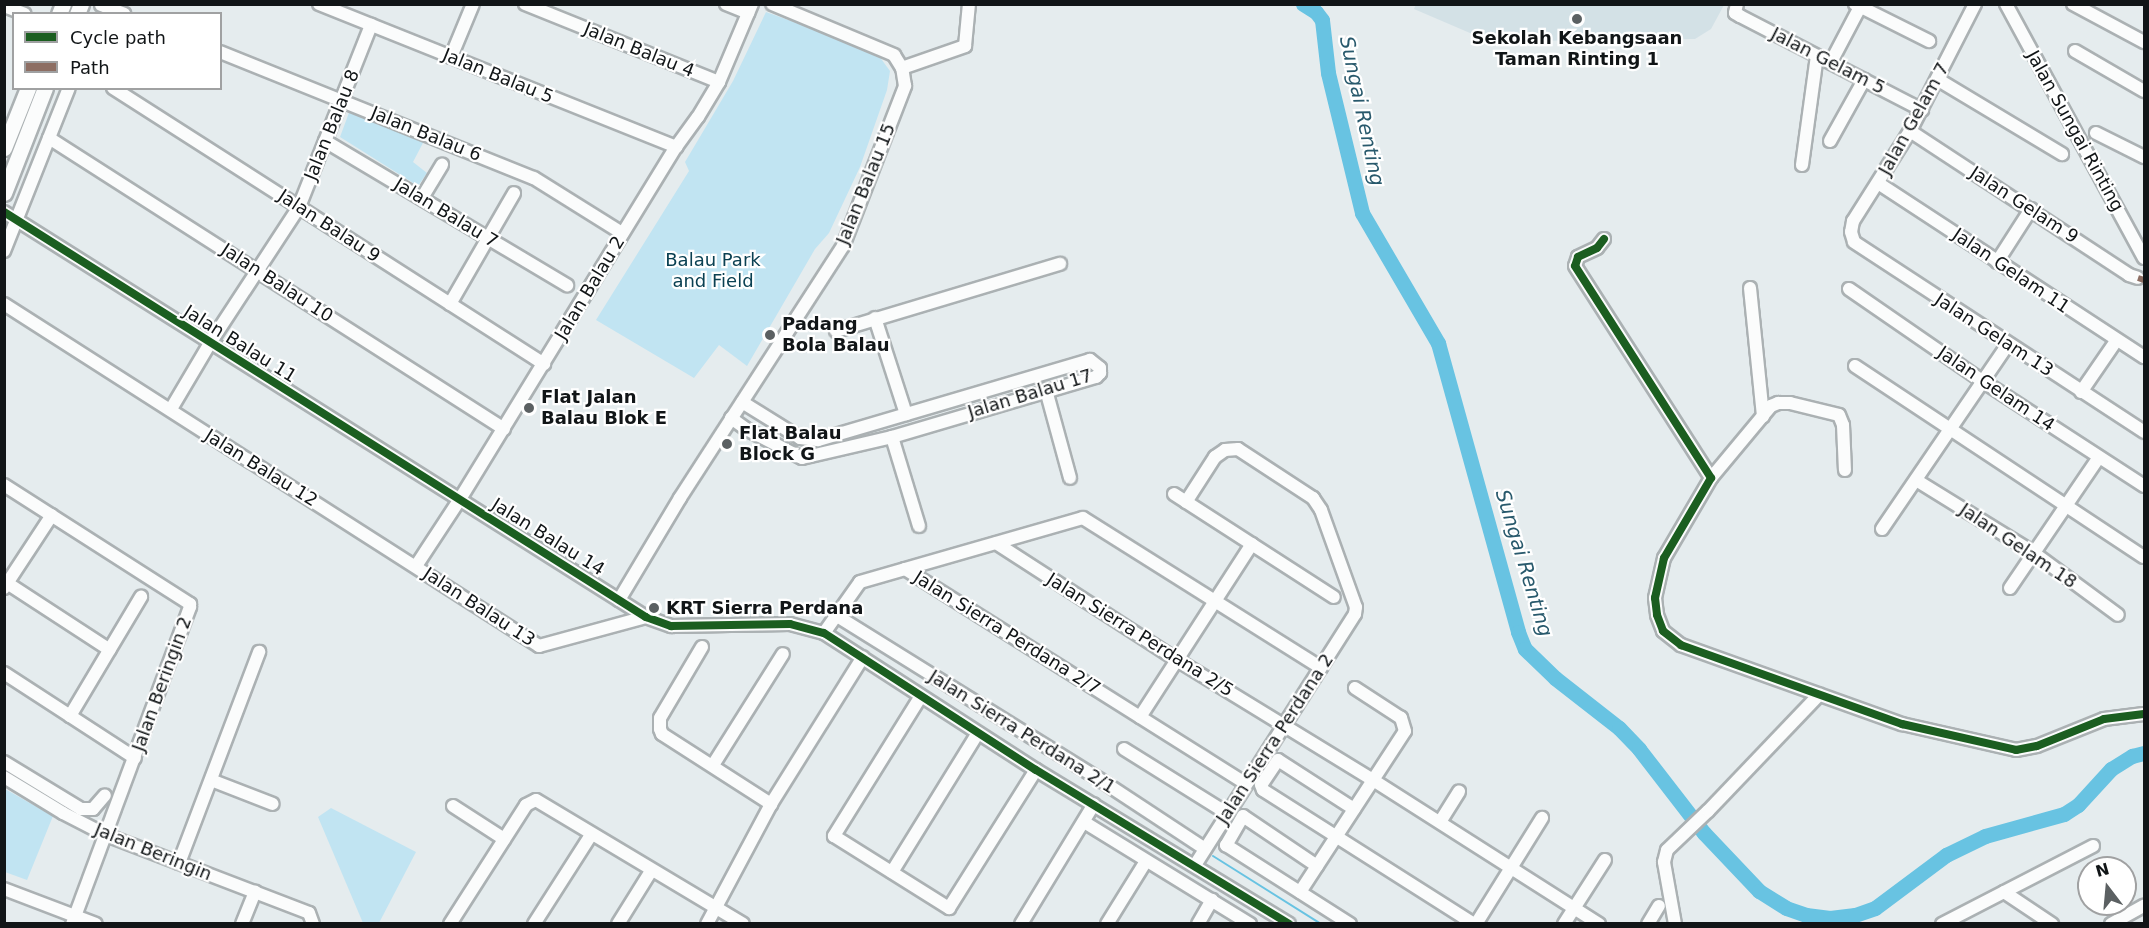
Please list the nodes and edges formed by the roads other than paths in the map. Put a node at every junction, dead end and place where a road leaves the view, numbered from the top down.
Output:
1 (319, 4) edge
2 (473, 4) edge
3 (525, 4) edge
4 (726, 4) edge
5 (772, 4) edge
6 (969, 4) edge
7 (1975, 4) edge
8 (2006, 4) edge
9 (2073, 4) edge
10 (101, 5) edge
11 (4, 6) edge
12 (1857, 6) edge
13 (750, 9) edge
14 (1736, 9) edge
15 (20, 12) edge
16 (119, 12) edge
17 (371, 25) junction
18 (1929, 41) dead end
19 (2145, 42) edge
20 (2075, 51) dead end
21 (222, 53) edge
22 (1817, 56) junction
23 (452, 57) junction
24 (1831, 62) junction
25 (902, 68) junction
26 (1937, 79) junction
27 (1864, 80) junction
28 (718, 82) junction
29 (27, 90) edge
30 (44, 90) edge
31 (68, 90) edge
32 (116, 90) edge
33 (2145, 91) edge
34 (341, 100) junction
35 (1922, 110) junction
36 (1910, 131) junction
37 (2096, 133) dead end
38 (50, 138) junction
39 (325, 141) junction
40 (1830, 141) dead end
41 (676, 147) junction
42 (4, 148) edge
43 (2143, 153) edge
44 (2062, 154) dead end
45 (442, 165) dead end
46 (1802, 165) dead end
47 (1878, 183) junction
48 (4, 193) edge
49 (514, 193) dead end
50 (422, 198) junction
51 (299, 207) junction
52 (2031, 209) junction
53 (4, 212) edge
54 (18, 219) junction
55 (1851, 232) joint
56 (622, 233) junction
57 (488, 238) junction
58 (1604, 238) dead end
59 (4, 251) edge
60 (2145, 258) edge
61 (1997, 262) junction
62 (1060, 264) dead end
63 (257, 271) junction
64 (2138, 278) dead end
65 (567, 285) dead end
66 (1750, 288) dead end
67 (1849, 289) dead end
68 (4, 304) edge
69 (450, 304) junction
70 (875, 318) junction
71 (836, 331) dead end
72 (2116, 341) junction
73 (210, 343) junction
74 (2008, 344) junction
75 (2145, 357) edge
76 (544, 364) junction
77 (1855, 366) dead end
78 (1984, 382) junction
79 (1046, 390) junction
80 (2081, 392) junction
81 (742, 402) junction
82 (171, 409) junction
83 (906, 414) junction
84 (1763, 416) junction
85 (731, 418) junction
86 (504, 429) junction
87 (1952, 429) junction
88 (2145, 432) edge
89 (892, 437) junction
90 (2100, 457) junction
91 (1845, 470) dead end
92 (1711, 477) junction
93 (1070, 478) dead end
94 (1916, 480) junction
95 (4, 485) edge
96 (2145, 486) edge
97 (1174, 494) dead end
98 (460, 500) junction
99 (1186, 502) junction
100 (2068, 504) junction
101 (52, 516) junction
102 (919, 526) dead end
103 (1882, 529) dead end
104 (996, 543) junction
105 (1252, 544) junction
106 (2034, 553) junction
107 (2145, 557) edge
108 (416, 566) junction
109 (905, 569) junction
110 (6, 584) edge
111 (2010, 588) dead end
112 (141, 597) dead end
113 (1334, 597) dead end
114 (619, 600) junction
115 (1215, 602) junction
116 (2118, 615) dead end
117 (837, 616) junction
118 (646, 617) junction
119 (824, 633) junction
120 (702, 647) dead end
121 (110, 650) junction
122 (259, 652) dead end
123 (783, 654) dead end
124 (863, 657) junction
125 (1177, 660) junction
126 (1321, 668) junction
127 (4, 673) edge
128 (1355, 688) dead end
129 (1819, 694) junction
130 (921, 696) junction
131 (2145, 714) edge
132 (70, 716) junction
133 (1140, 717) junction
134 (1284, 726) junction
135 (978, 733) junction
136 (1124, 749) dead end
137 (135, 758) junction
138 (4, 762) edge
139 (713, 765) junction
140 (1036, 770) junction
141 (4, 777) edge
142 (211, 780) junction
143 (1373, 780) junction
144 (1246, 784) junction
145 (1459, 792) dead end
146 (105, 795) dead end
147 (273, 804) dead end
148 (771, 804) junction
149 (1094, 804) junction
150 (453, 806) dead end
151 (1354, 809) junction
152 (1228, 813) junction
153 (1542, 818) dead end
154 (1084, 822) junction
155 (1440, 822) junction
156 (106, 835) junction
157 (591, 835) junction
158 (1336, 836) junction
159 (504, 839) junction
160 (2093, 846) dead end
161 (1205, 849) junction
162 (1605, 860) dead end
163 (1146, 861) junction
164 (179, 863) junction
165 (1195, 865) junction
166 (1317, 866) junction
167 (1511, 868) junction
168 (651, 871) junction
169 (892, 872) junction
170 (4, 889) edge
171 (255, 892) junction
172 (1300, 892) junction
173 (2004, 892) junction
174 (1212, 900) junction
175 (1659, 906) dead end
176 (2145, 906) edge
177 (717, 908) junction
178 (1574, 908) junction
179 (311, 918) edge
180 (74, 920) edge
181 (1286, 923) edge
182 (96, 924) edge
183 (242, 924) edge
184 (450, 924) edge
185 (534, 924) edge
186 (618, 924) edge
187 (708, 924) edge
188 (743, 924) edge
189 (1021, 924) edge
190 (1107, 924) edge
191 (1198, 924) edge
192 (1250, 924) edge
193 (1350, 924) edge
194 (1475, 924) edge
195 (1564, 924) edge
196 (1599, 924) edge
197 (1648, 924) edge
198 (1675, 924) edge
199 (1942, 924) edge
200 (2052, 924) edge
201 (2111, 924) edge

1 - 17 street, Jalan Balau 5
2 - 23 street
3 - 28 street, Jalan Balau 4
4 - 13 street
5 - 25 street
6 - 25 street
7 - 26 street, Jalan Gelam 7
8 - 60 street, Jalan Sungai Rinting
9 - 19 street
10 - 16 street
11 - 15 street
12 - 18 street
12 - 24 street
13 - 28 street, Jalan Balau 2
14 - 22 street, Jalan Gelam 5
17 - 23 street, Jalan Balau 5
17 - 34 street, Jalan Balau 8
20 - 33 street
21 - 34 street, Jalan Balau 6
22 - 24 street, Jalan Gelam 5
22 - 46 street
23 - 41 street, Jalan Balau 5
24 - 27 street, Jalan Gelam 5
25 - 81 street, Jalan Balau 15
26 - 35 street, Jalan Gelam 7
26 - 44 street
27 - 35 street, Jalan Gelam 5
27 - 40 street
28 - 41 street, Jalan Balau 2
29 - 42 main road
30 - 48 main road
31 - 38 street
32 - 51 street, Jalan Balau 9
34 - 39 street, Jalan Balau 8
34 - 56 street, Jalan Balau 6
35 - 36 street, Jalan Gelam 7
36 - 47 street, Jalan Gelam 7
36 - 52 street, Jalan Gelam 9
37 - 43 street
38 - 54 street
38 - 63 street, Jalan Balau 10
39 - 50 street, Jalan Balau 7
39 - 51 street, Jalan Balau 8
41 - 56 street, Jalan Balau 2
45 - 50 street
47 - 55 street, Jalan Gelam 7
47 - 61 street, Jalan Gelam 11
49 - 57 street
50 - 57 street, Jalan Balau 7
51 - 63 street, Jalan Balau 8
51 - 69 street, Jalan Balau 9
52 - 61 street
52 - 64 street, Jalan Gelam 9
53 - 54 street, Jalan Balau 11
54 - 59 street
54 - 73 street, Jalan Balau 11
55 - 74 street, Jalan Gelam 13
56 - 76 street, Jalan Balau 2
57 - 65 street, Jalan Balau 7
57 - 69 street
58 - 92 street
61 - 72 street, Jalan Gelam 11
62 - 70 street
63 - 73 street, Jalan Balau 8
63 - 86 street, Jalan Balau 10
66 - 84 street
67 - 78 street, Jalan Gelam 14
68 - 82 street, Jalan Balau 12
69 - 76 street, Jalan Balau 9
70 - 71 street
70 - 83 street
72 - 75 street, Jalan Gelam 11
72 - 80 street
73 - 82 street
73 - 98 street, Jalan Balau 11
74 - 78 street
74 - 80 street, Jalan Gelam 13
76 - 86 street, Jalan Balau 2
77 - 87 street
78 - 87 street
78 - 90 street, Jalan Gelam 14
79 - 83 street, Jalan Balau 17
79 - 89 street, Jalan Balau 17
79 - 93 street
80 - 88 street, Jalan Gelam 13
81 - 83 street, Jalan Balau 17
81 - 85 street, Jalan Balau 15
82 - 108 street, Jalan Balau 12
84 - 91 street
84 - 92 street
85 - 89 street, Jalan Balau 17
85 - 114 street, Jalan Balau 15
86 - 98 street, Jalan Balau 2
87 - 94 street
87 - 100 street
89 - 102 street
90 - 96 street, Jalan Gelam 14
90 - 100 street
92 - 129 street
94 - 103 street
94 - 106 street, Jalan Gelam 18
95 - 101 street, Jalan Beringin 2
97 - 99 street
98 - 108 street, Jalan Balau 2
98 - 114 street, Jalan Balau 14
99 - 105 street
99 - 126 street, Jalan Sierra Perdana 2
100 - 106 street
100 - 107 street
101 - 110 street
101 - 137 street, Jalan Beringin 2
104 - 109 street
104 - 115 street
104 - 125 street, Jalan Sierra Perdana 2/5
105 - 113 street
105 - 115 street
106 - 111 street
106 - 116 street, Jalan Gelam 18
108 - 118 street, Jalan Balau 13
109 - 117 street, Jalan Sierra Perdana 2/7
109 - 133 street, Jalan Sierra Perdana 2/7
110 - 121 street
112 - 121 street
114 - 118 street, Jalan Balau 14
115 - 125 street
115 - 126 street
117 - 119 street, Jalan Sierra Perdana 2/7
117 - 161 street, Jalan Sierra Perdana 2/1
118 - 119 street, Jalan Balau 14
119 - 124 street, Jalan Balau 14
120 - 139 street
121 - 132 street
122 - 142 street
123 - 139 street
124 - 130 street, Jalan Balau 14
124 - 148 street
125 - 133 street
125 - 134 street, Jalan Sierra Perdana 2/5
126 - 134 street, Jalan Sierra Perdana 2
127 - 132 street
128 - 143 street
129 - 131 street
129 - 198 street
130 - 135 street, Jalan Balau 14
130 - 169 street
132 - 137 street
133 - 144 street, Jalan Sierra Perdana 2/7
134 - 143 street, Jalan Sierra Perdana 2/5
134 - 144 street, Jalan Sierra Perdana 2
135 - 140 street, Jalan Balau 14
135 - 169 street
136 - 152 street
137 - 156 street, Jalan Beringin 2
138 - 146 street
139 - 148 street
140 - 149 street, Jalan Balau 14
140 - 169 street
141 - 156 street, Jalan Beringin
142 - 147 street
142 - 164 street
143 - 151 street
143 - 155 street, Jalan Sierra Perdana 2/5
144 - 152 street, Jalan Sierra Perdana 2
145 - 155 street
148 - 177 street
149 - 154 street
149 - 165 street, Jalan Balau 14
150 - 159 street
151 - 158 street
151 - 158 street
152 - 161 street, Jalan Sierra Perdana 2
153 - 167 street
154 - 163 street
154 - 189 street
155 - 167 street, Jalan Sierra Perdana 2/5
156 - 164 street, Jalan Beringin
156 - 180 street, Jalan Beringin 2
157 - 159 street
157 - 168 street
157 - 185 street
158 - 166 street
158 - 194 street
159 - 184 street
160 - 173 street
161 - 165 street, Jalan Sierra Perdana 2
162 - 178 street
163 - 174 street
163 - 190 street
164 - 171 street, Jalan Beringin
165 - 181 street, Jalan Balau 14
166 - 172 street
166 - 172 street
167 - 178 street, Jalan Sierra Perdana 2/5
167 - 194 street
168 - 177 street
168 - 186 street
170 - 180 street
171 - 179 street, Jalan Beringin
171 - 183 street
172 - 193 street
173 - 199 street
173 - 200 street
174 - 191 street
174 - 192 street
175 - 197 street
176 - 201 street
177 - 187 street
177 - 188 street
178 - 195 street
178 - 196 street, Jalan Sierra Perdana 2/5
180 - 182 street

